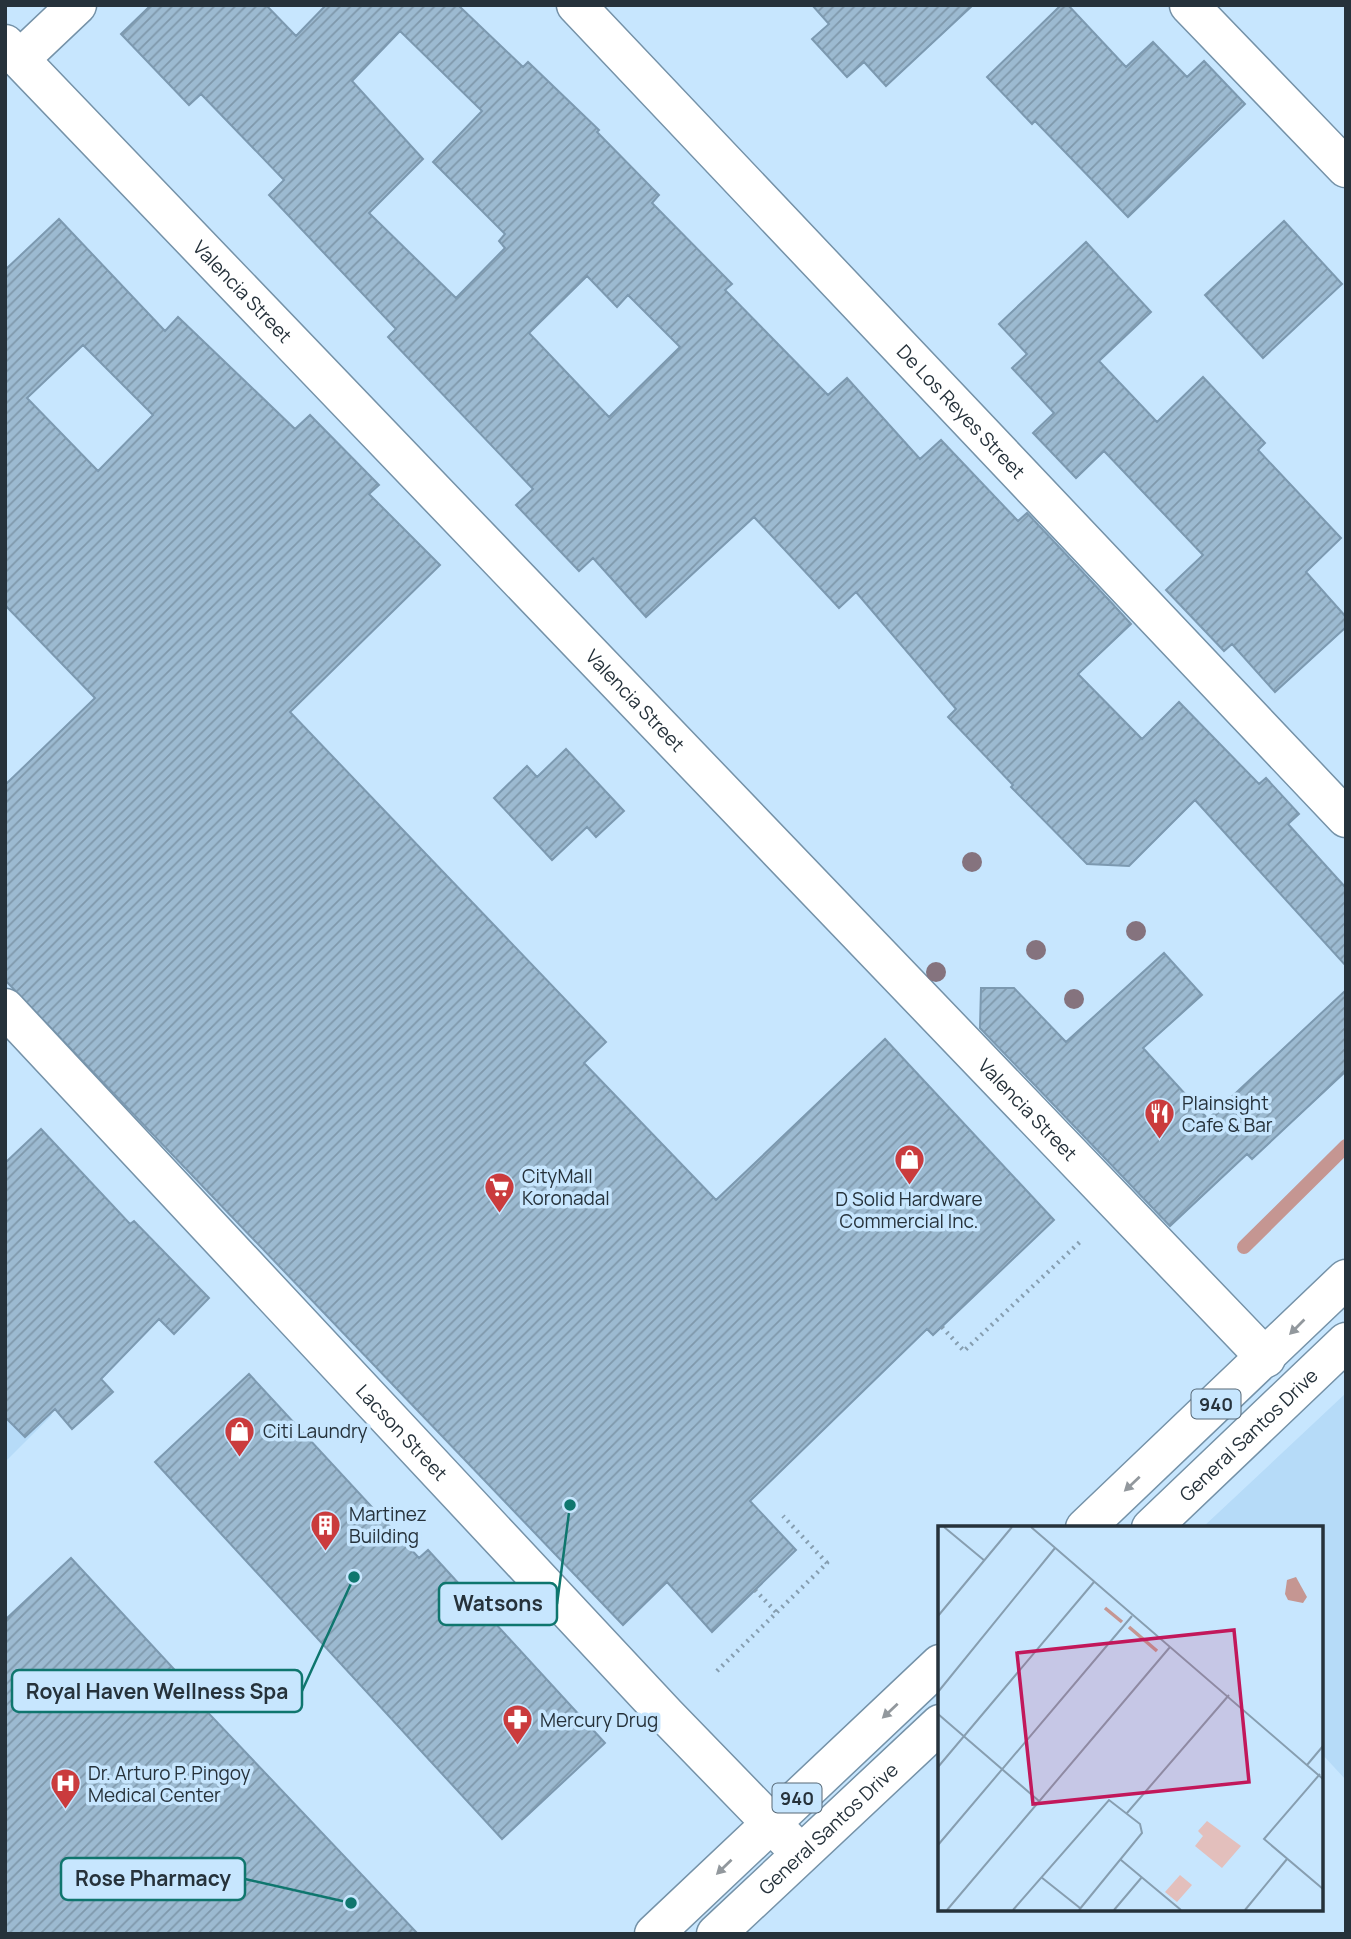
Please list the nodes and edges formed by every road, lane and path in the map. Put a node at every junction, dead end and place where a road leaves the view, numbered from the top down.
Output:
1 (77, 5) edge
2 (576, 5) edge
3 (1189, 5) edge
4 (13, 51) edge
5 (1346, 168) edge
6 (1346, 818) edge
7 (5, 1008) edge
8 (1083, 1239) dead end
9 (1346, 1279) edge
10 (942, 1328) dead end
11 (1346, 1342) edge
12 (1266, 1358) junction
13 (783, 1516) dead end
14 (1087, 1526) edge
15 (1153, 1526) edge
16 (755, 1590) dead end
17 (777, 1613) junction
18 (938, 1666) edge
19 (717, 1671) dead end
20 (938, 1726) edge
21 (772, 1822) junction
22 (800, 1853) junction
23 (654, 1934) edge
24 (716, 1934) edge

1 - 4 main road
2 - 6 main road, De Los Reyes Street
3 - 5 main road
4 - 12 main road, Valencia Street
7 - 21 main road, Lacson Street
8 - 10 path
9 -> 12 main road, 940
11 - 15 main road, General Santos Drive / 940
12 -> 14 main road, 940
13 - 17 path
16 - 17 path
17 - 19 path
18 -> 21 main road, 940
20 - 22 main road, General Santos Drive / 940
21 - 22 main road, Lacson Street
21 -> 23 main road, 940
22 - 24 main road, General Santos Drive / 940

